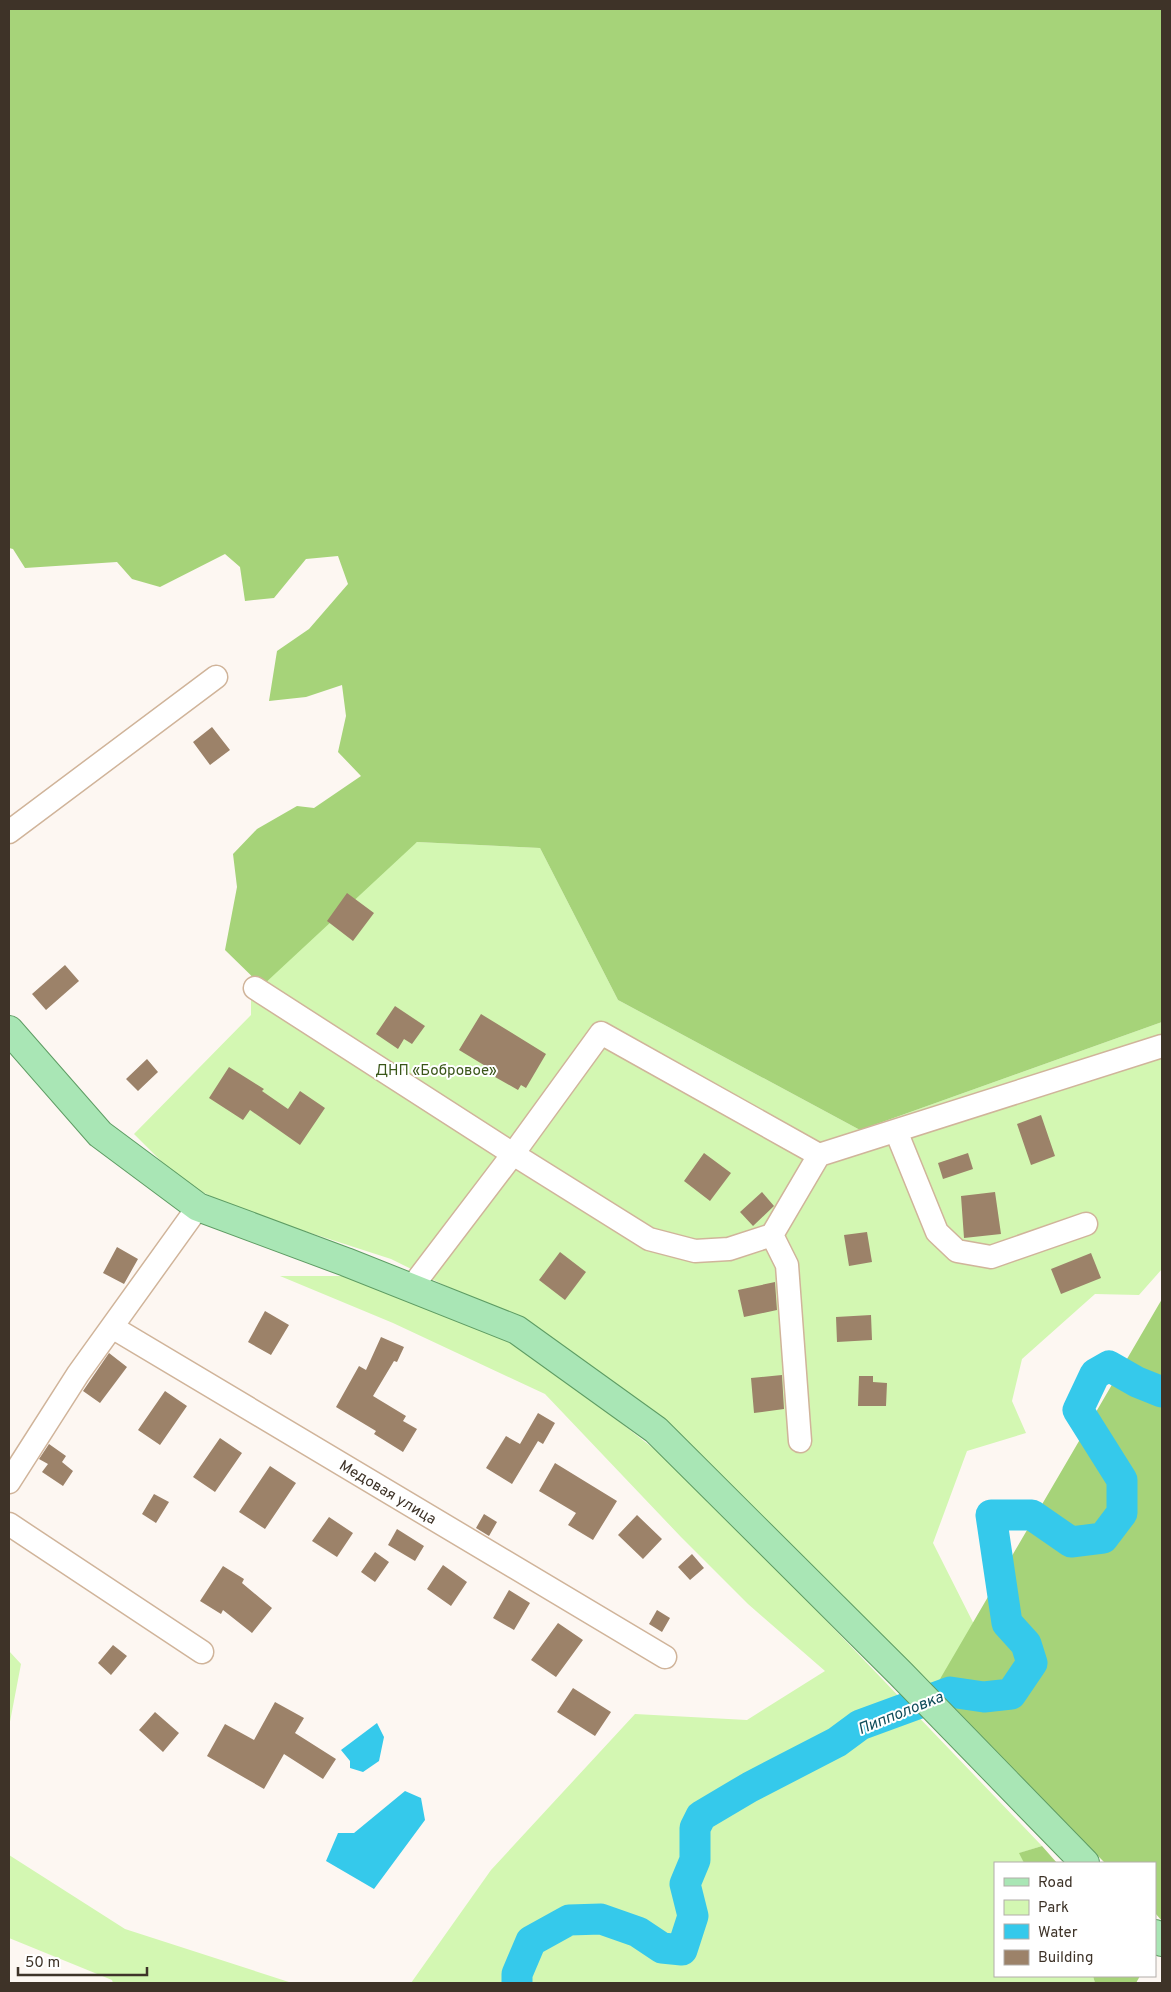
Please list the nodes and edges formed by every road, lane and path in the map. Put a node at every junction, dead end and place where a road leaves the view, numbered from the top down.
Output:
1 (216, 677) dead end
2 (9, 832) edge
3 (255, 988) dead end
4 (9, 1030) edge
5 (1162, 1046) edge
6 (896, 1131) junction
7 (513, 1154) junction
8 (819, 1155) junction
9 (198, 1207) junction
10 (1086, 1224) dead end
11 (772, 1235) junction
12 (411, 1288) junction
13 (112, 1327) junction
14 (800, 1441) dead end
15 (9, 1482) edge
16 (9, 1524) edge
17 (202, 1652) dead end
18 (665, 1658) dead end
19 (1084, 1862) edge

1 - 2 street
3 - 7 street
4 - 9 main road
5 - 6 street
6 - 8 street
6 - 10 street
7 - 8 street
7 - 11 street
7 - 12 street
8 - 11 street
9 - 12 main road
9 - 13 street
11 - 14 street
12 - 19 main road
13 - 15 street
13 - 18 street, Медовая улица
16 - 17 street

